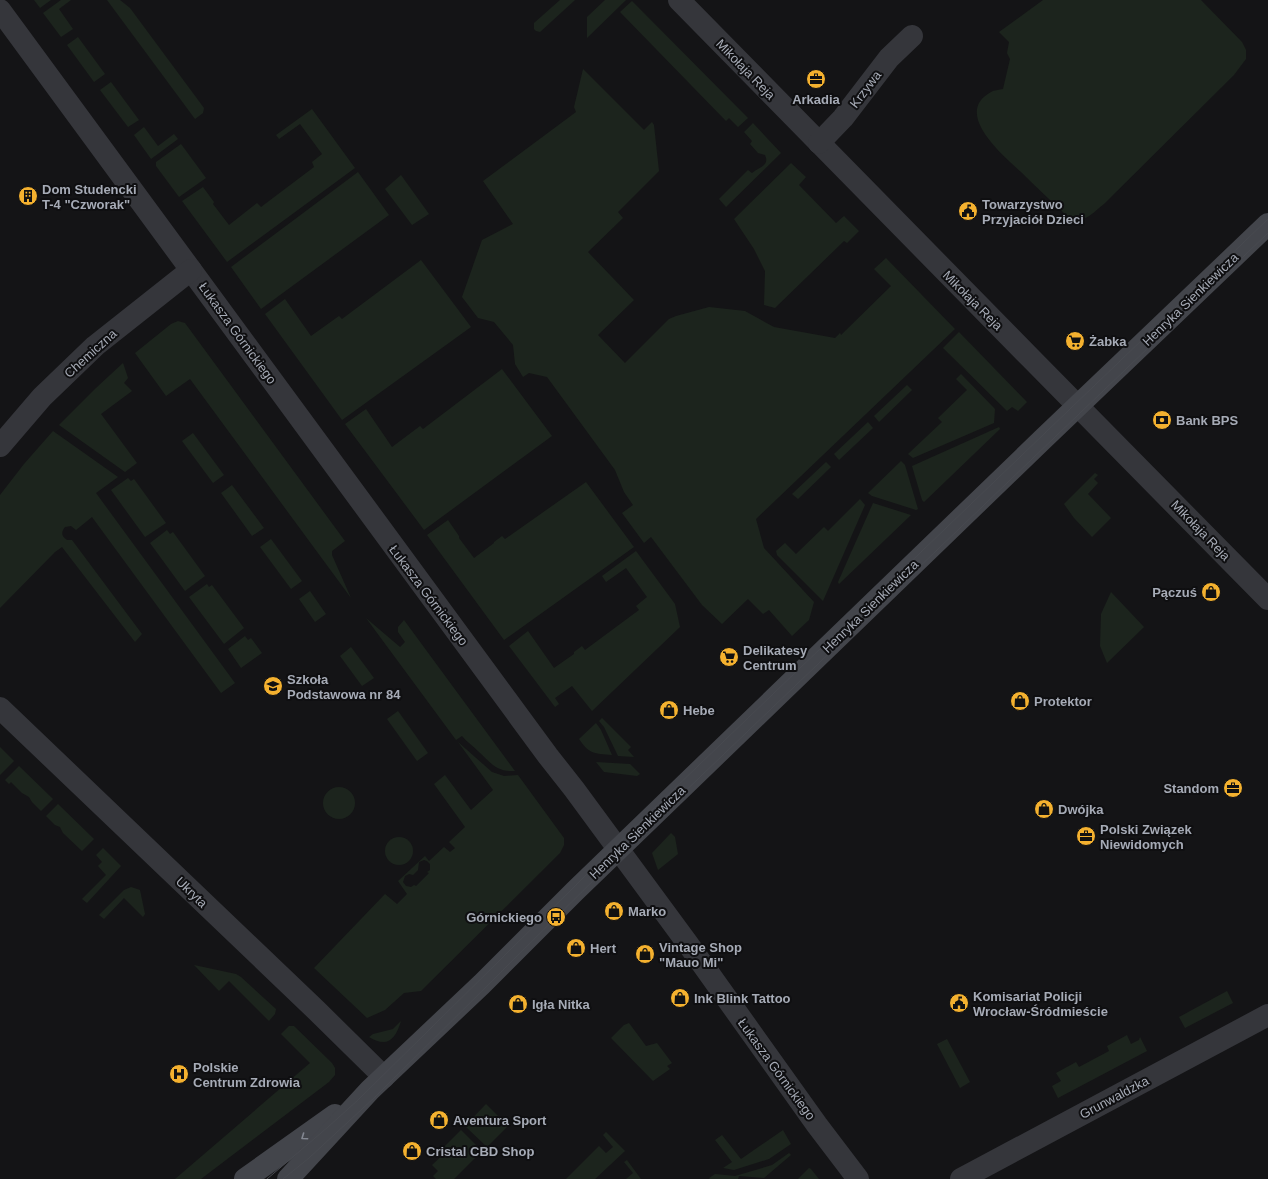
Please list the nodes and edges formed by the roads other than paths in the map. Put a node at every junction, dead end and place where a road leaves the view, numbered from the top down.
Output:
1 (678, 0) edge
2 (0, 10) edge
3 (912, 36) dead end
4 (819, 143) junction
5 (1268, 224) edge
6 (191, 270) junction
7 (1078, 405) junction
8 (0, 446) edge
9 (1268, 599) edge
10 (0, 708) edge
11 (618, 850) junction
12 (1268, 1015) edge
13 (377, 1084) junction
14 (245, 1179) edge
15 (288, 1179) edge
16 (858, 1179) edge
17 (961, 1179) edge

1 - 4 street, Mikołaja Reja
2 - 6 street, Łukasza Górnickiego
3 - 4 street, Krzywa
4 - 7 street, Mikołaja Reja
5 - 7 street, Henryka Sienkiewicza
6 - 8 street, Chemiczna
6 - 11 street, Łukasza Górnickiego
7 - 9 street, Mikołaja Reja
7 - 11 street, Henryka Sienkiewicza
10 - 13 street, Ukryta
11 - 13 street, Henryka Sienkiewicza
11 - 16 street, Łukasza Górnickiego
12 - 17 street, Grunwaldzka
13 -> 14 street, Henryka Sienkiewicza
13 - 15 street, Henryka Sienkiewicza

